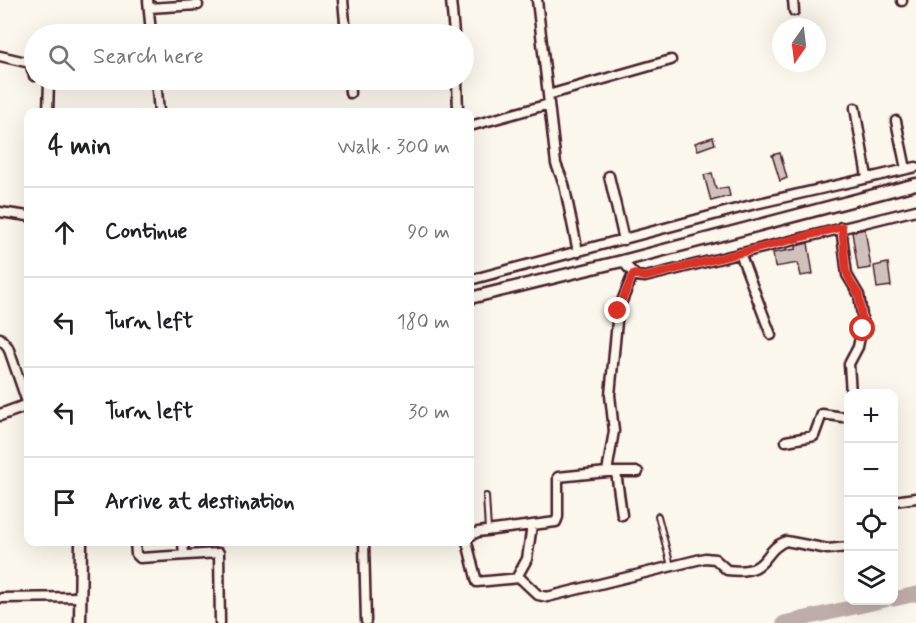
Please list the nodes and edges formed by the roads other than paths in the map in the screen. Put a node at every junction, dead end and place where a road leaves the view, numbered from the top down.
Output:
1 (343, 0) edge
2 (451, 0) edge
3 (537, 0) edge
4 (793, 0) edge
5 (148, 4) edge
6 (198, 5) dead end
7 (794, 11) dead end
8 (150, 24) edge
9 (345, 24) edge
10 (453, 24) edge
11 (0, 56) edge
12 (671, 60) dead end
13 (24, 62) edge
14 (49, 90) edge
15 (157, 90) edge
16 (350, 90) edge
17 (457, 90) edge
18 (350, 93) dead end
19 (549, 100) junction
20 (48, 108) edge
21 (159, 108) edge
22 (458, 108) edge
23 (855, 108) dead end
24 (896, 121) dead end
25 (474, 125) edge
26 (916, 167) edge
27 (906, 169) junction
28 (609, 177) dead end
29 (867, 177) junction
30 (916, 184) edge
31 (916, 210) edge
32 (0, 212) edge
33 (24, 215) edge
34 (842, 227) junction
35 (624, 240) junction
36 (578, 252) junction
37 (740, 253) junction
38 (622, 261) junction
39 (633, 274) junction
40 (474, 279) edge
41 (474, 297) edge
42 (771, 335) dead end
43 (0, 338) edge
44 (851, 389) edge
45 (24, 393) edge
46 (24, 406) edge
47 (0, 415) edge
48 (844, 416) edge
49 (786, 441) dead end
50 (612, 472) junction
51 (638, 472) dead end
52 (486, 496) dead end
53 (916, 498) edge
54 (898, 500) edge
55 (622, 515) dead end
56 (658, 516) dead end
57 (532, 525) junction
58 (488, 530) junction
59 (474, 535) edge
60 (81, 546) edge
61 (135, 546) edge
62 (183, 546) edge
63 (364, 546) edge
64 (468, 546) edge
65 (844, 547) edge
66 (184, 555) junction
67 (671, 567) junction
68 (517, 577) junction
69 (80, 597) junction
70 (2, 598) dead end
71 (366, 621) dead end
72 (80, 623) edge
73 (220, 623) edge

1 - 9 street
2 - 10 street
3 - 19 street
4 - 7 street
5 - 6 street
5 - 8 street
11 - 13 street
12 - 19 street
14 - 20 street
15 - 21 street
16 - 18 street
17 - 22 street
19 - 25 street
19 - 36 street
23 - 29 street
24 - 27 street
26 - 27 street
27 - 29 street
28 - 35 street
29 - 35 street
30 - 38 street
31 - 34 street
32 - 33 street
34 - 37 street
34 - 44 street
35 - 36 street
36 - 40 street
37 - 39 street
37 - 42 street
38 - 39 street
38 - 41 street
39 - 50 street
43 - 45 street
46 - 47 street
48 - 49 street
50 - 51 street
50 - 55 street
50 - 57 street
52 - 58 lane
53 - 54 street
56 - 67 lane
57 - 58 street
57 - 68 street
58 - 59 street
60 - 69 street
61 - 66 street
62 - 66 street
63 - 71 street
64 - 68 street
65 - 67 street
66 - 73 street
67 - 68 street
69 - 70 street
69 - 72 street

